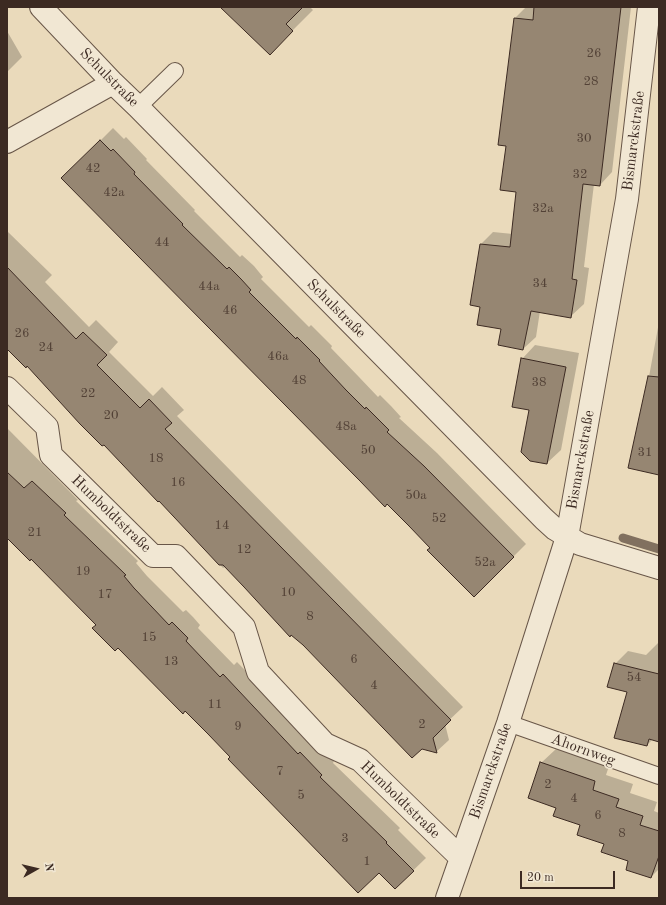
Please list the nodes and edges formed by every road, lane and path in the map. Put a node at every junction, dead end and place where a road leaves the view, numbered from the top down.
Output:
1 (40, 7) edge
2 (650, 7) edge
3 (175, 71) dead end
4 (112, 83) junction
5 (138, 107) junction
6 (7, 142) edge
7 (7, 388) edge
8 (567, 537) junction
9 (659, 568) edge
10 (508, 723) junction
11 (659, 776) edge
12 (461, 858) junction
13 (446, 898) edge

1 - 4 street, Schulstraße
2 - 8 street, Bismarckstraße
3 - 5 lane
4 - 5 street, Schulstraße
4 - 6 street
5 - 8 street, Schulstraße
7 - 12 street, Humboldtstraße
8 - 9 street, Schulstraße
8 - 10 street, Bismarckstraße
10 - 11 lane, Ahornweg
10 - 12 street, Bismarckstraße
12 - 13 street, Bismarckstraße

